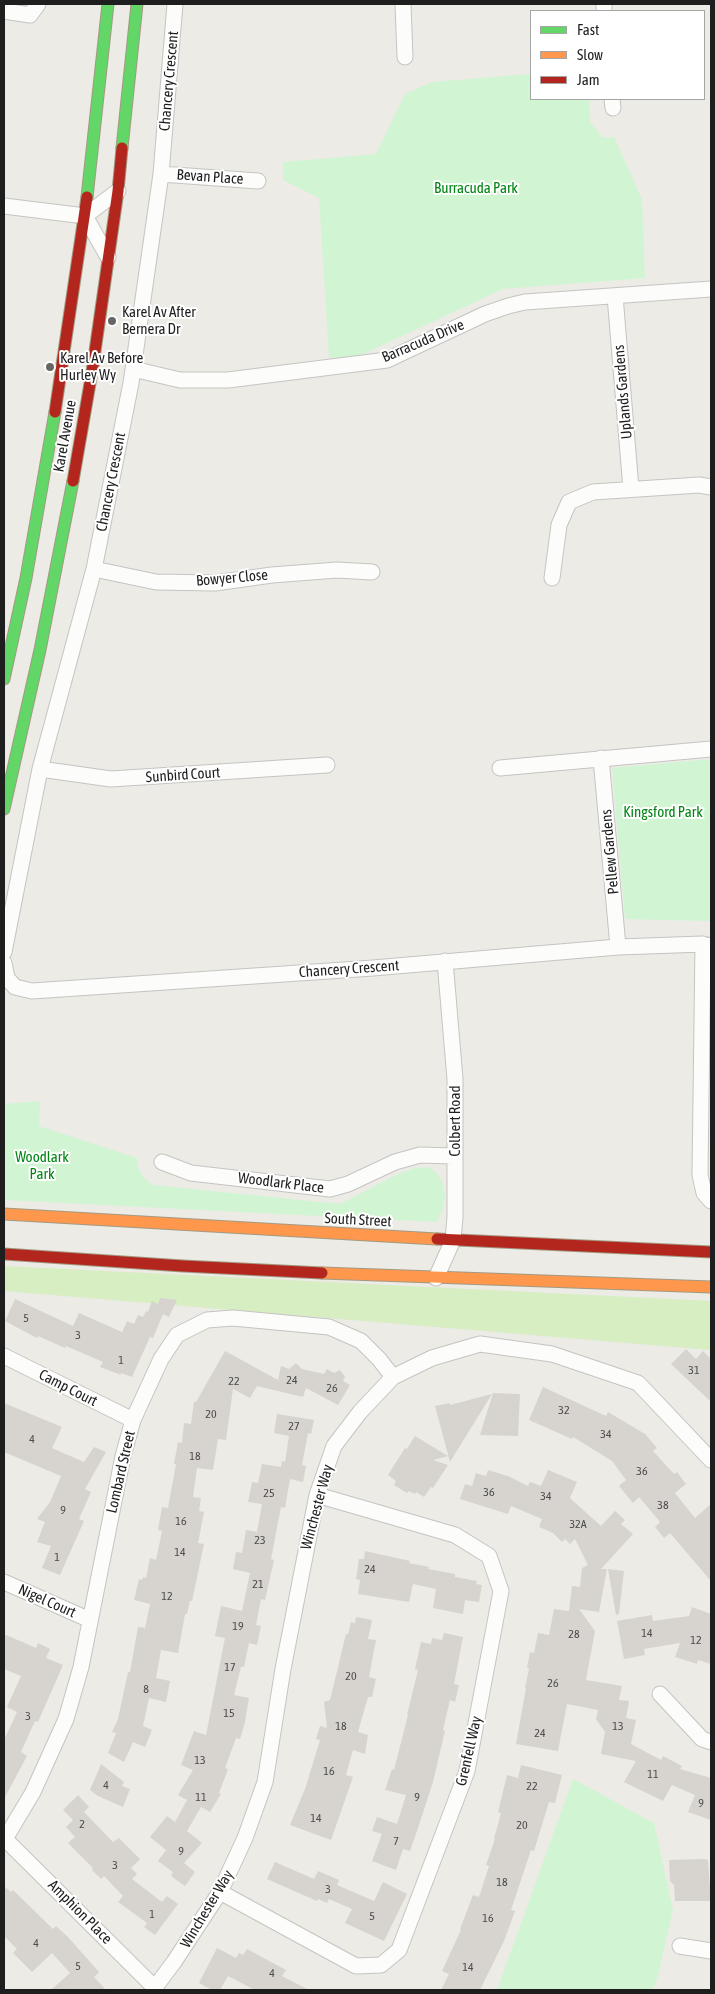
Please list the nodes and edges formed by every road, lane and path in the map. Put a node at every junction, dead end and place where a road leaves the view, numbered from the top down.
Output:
1 (38, 4) edge
2 (108, 4) edge
3 (137, 4) edge
4 (175, 4) edge
5 (403, 4) edge
6 (4, 11) edge
7 (405, 58) dead end
8 (161, 174) junction
9 (258, 181) dead end
10 (118, 191) junction
11 (4, 206) edge
12 (85, 216) junction
13 (109, 258) junction
14 (711, 289) edge
15 (615, 296) junction
16 (133, 369) junction
17 (711, 487) edge
18 (631, 489) junction
19 (94, 569) junction
20 (372, 572) dead end
21 (552, 578) dead end
22 (4, 679) edge
23 (711, 749) edge
24 (601, 758) junction
25 (326, 764) dead end
26 (500, 768) dead end
27 (40, 769) junction
28 (4, 809) edge
29 (707, 945) edge
30 (618, 947) junction
31 (4, 952) edge
32 (445, 961) junction
33 (4, 963) edge
34 (454, 1156) junction
35 (162, 1162) dead end
36 (711, 1200) edge
37 (4, 1214) edge
38 (453, 1240) junction
39 (711, 1252) edge
40 (4, 1254) edge
41 (436, 1278) junction
42 (711, 1287) edge
43 (4, 1356) edge
44 (393, 1377) junction
45 (132, 1420) junction
46 (710, 1456) edge
47 (317, 1494) junction
48 (4, 1582) edge
49 (90, 1620) junction
50 (660, 1694) dead end
51 (711, 1742) edge
52 (5, 1838) edge
53 (220, 1892) junction
54 (680, 1946) dead end
55 (711, 1951) edge
56 (154, 1989) edge

1 - 6 street
2 - 12 main road, Karel Avenue
3 - 10 main road, Karel Avenue
4 - 8 street, Chancery Crescent
5 - 7 street
8 - 9 street, Bevan Place
8 - 16 street, Chancery Crescent
10 - 12 street
10 - 13 main road, Karel Avenue
11 - 12 street
12 - 13 street
12 - 22 main road, Karel Avenue
13 - 28 main road, Karel Avenue
14 - 15 street, Barracuda Drive
15 - 16 street, Barracuda Drive
15 - 18 street, Uplands Gardens
16 - 19 street, Chancery Crescent
17 - 18 street
18 - 21 street
19 - 20 street, Bowyer Close
19 - 27 street, Chancery Crescent
23 - 24 street
24 - 26 street
24 - 30 street, Pellew Gardens
25 - 27 street, Sunbird Court
27 - 31 street, Chancery Crescent
29 - 30 street, Chancery Crescent
29 - 36 street
30 - 32 street, Chancery Crescent
32 - 33 street, Chancery Crescent
32 - 34 street, Colbert Road
34 - 35 street, Woodlark Place
34 - 38 street, Colbert Road
37 - 38 main road, South Street
38 - 39 main road, South Street
38 - 41 street, Colbert Road
40 - 41 main road
41 - 42 main road
43 - 45 street, Camp Court
44 - 45 street, Lombard Street
44 - 46 street, Winchester Way
44 - 47 street, Winchester Way
45 - 49 street, Lombard Street
47 - 53 street, Winchester Way
47 - 53 street, Grenfell Way
48 - 49 street, Nigel Court
49 - 52 street, Lombard Street
50 - 51 street
52 - 56 street, Amphion Place
53 - 56 street, Winchester Way
54 - 55 street

